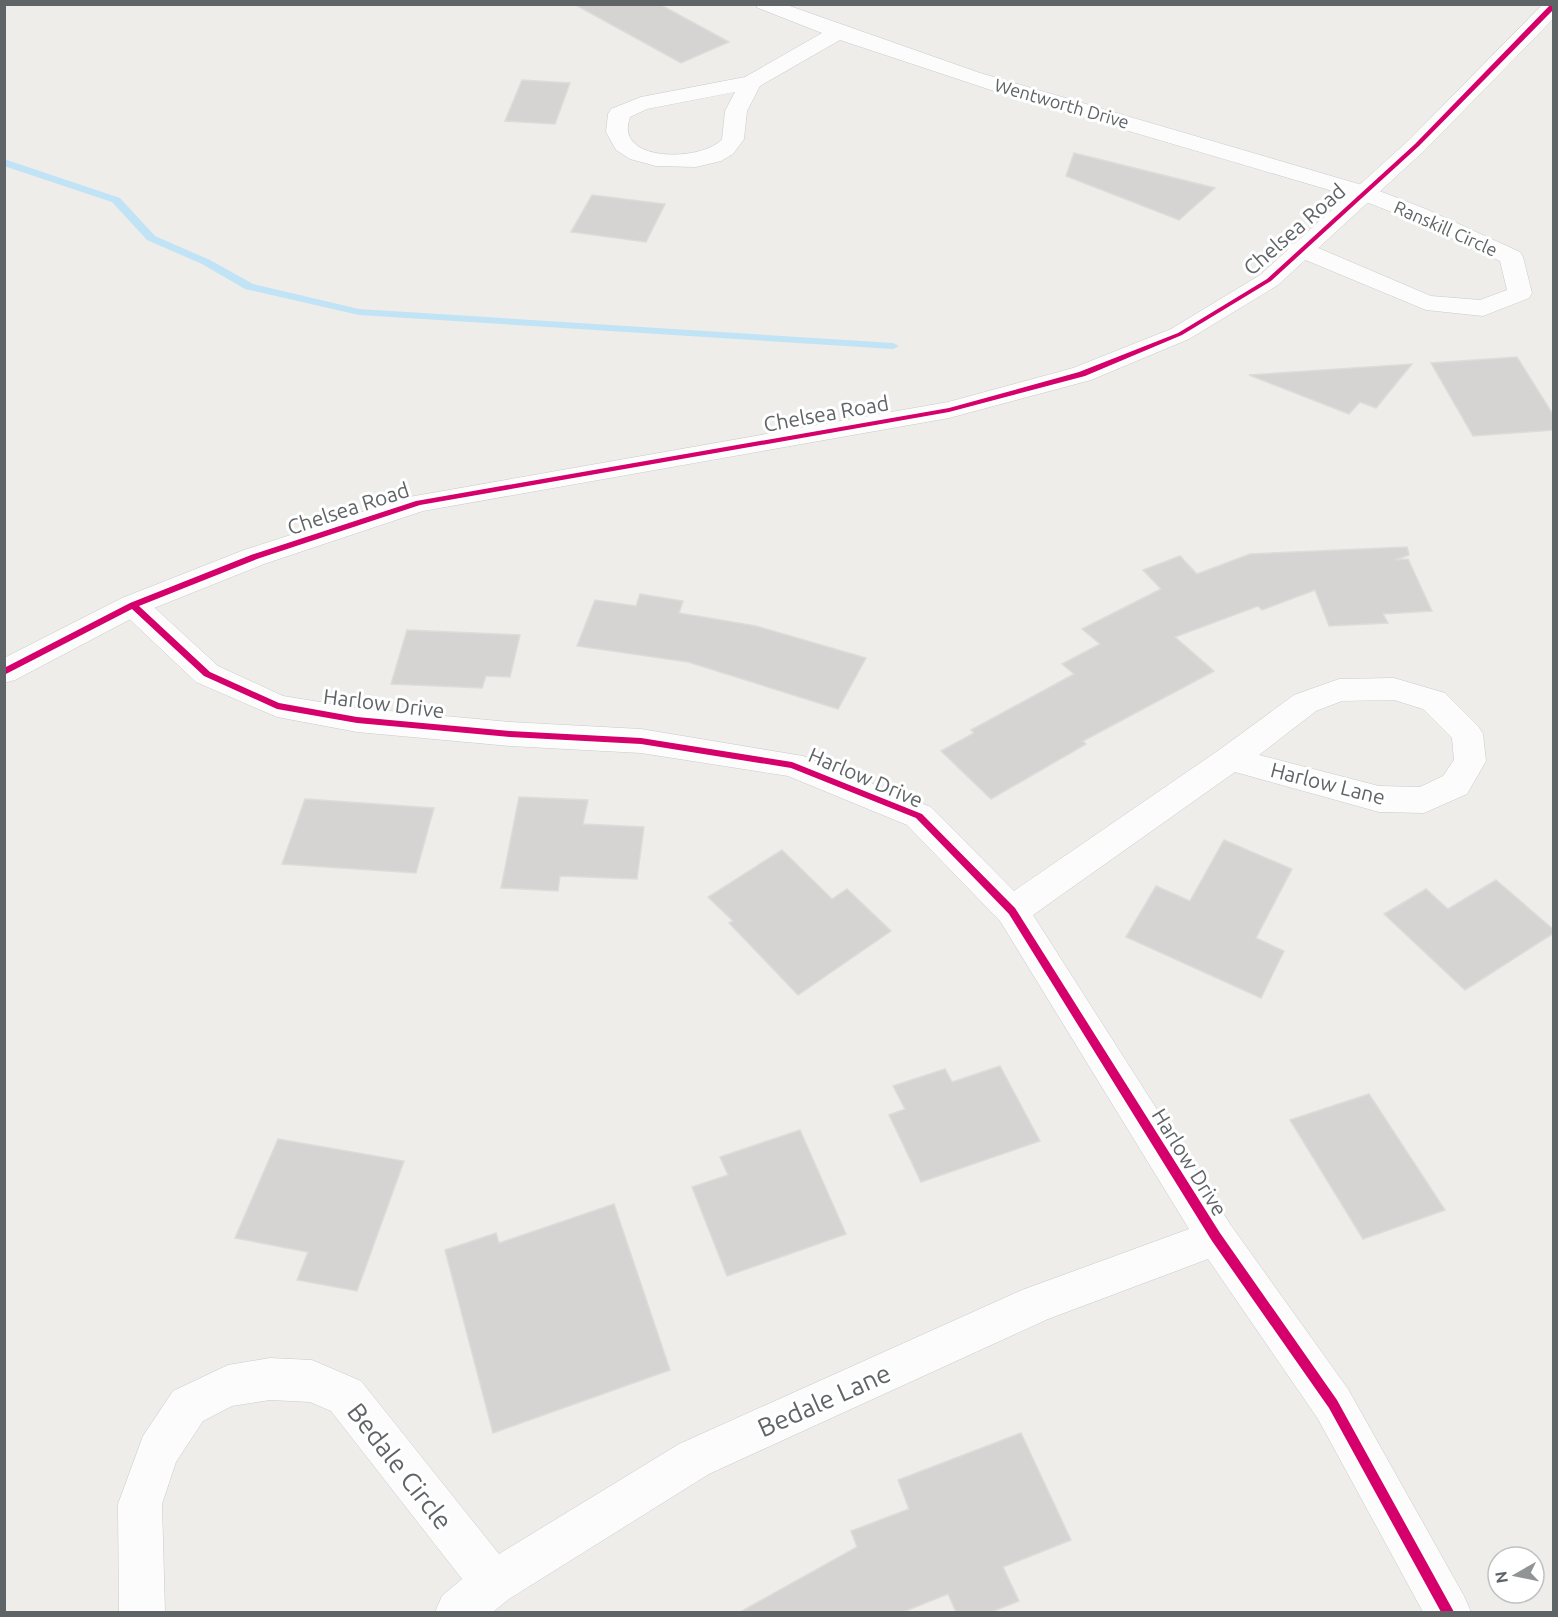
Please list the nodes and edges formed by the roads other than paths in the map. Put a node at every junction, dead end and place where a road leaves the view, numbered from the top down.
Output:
1 (765, 4) edge
2 (1554, 5) edge
3 (837, 33) junction
4 (752, 82) junction
5 (1363, 193) junction
6 (1300, 249) junction
7 (133, 605) junction
8 (4, 672) edge
9 (1230, 759) junction
10 (1012, 911) junction
11 (1216, 1237) junction
12 (493, 1583) junction
13 (142, 1612) edge
14 (458, 1612) edge
15 (1448, 1612) edge

1 - 3 street, Wentworth Drive
2 - 5 street, Chelsea Road
3 - 4 street
3 - 5 street, Wentworth Drive
4 - 4 street
5 - 6 street, Chelsea Road
5 - 6 street, Ranskill Circle
6 - 7 street, Chelsea Road
7 - 8 street, Chelsea Road
7 - 10 street, Harlow Drive
9 - 9 street, Harlow Lane
9 - 10 street, Harlow Lane
10 - 11 street, Harlow Drive
11 - 12 street, Bedale Lane
11 - 15 street, Harlow Drive
12 - 13 street, Bedale Circle
12 - 14 street, Bedale Lane

